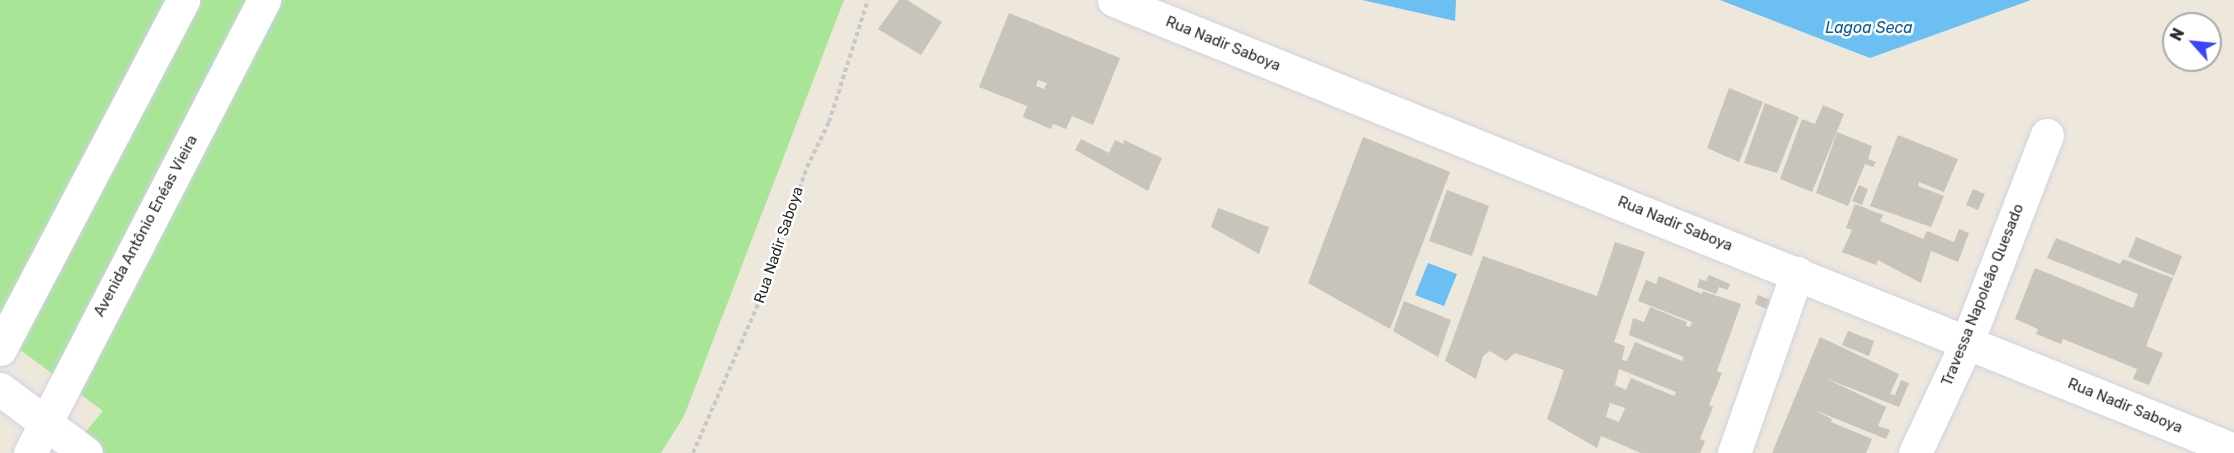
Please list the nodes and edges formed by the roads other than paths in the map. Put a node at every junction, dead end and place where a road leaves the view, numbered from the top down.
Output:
1 (183, 0) edge
2 (264, 0) edge
3 (1114, 0) edge
4 (2047, 135) dead end
5 (1797, 273) junction
6 (1967, 342) junction
7 (0, 349) edge
8 (0, 389) edge
9 (43, 421) junction
10 (2234, 450) edge
11 (30, 453) edge
12 (86, 453) edge
13 (1734, 453) edge
14 (1915, 453) edge

1 - 7 street
2 - 9 street, Avenida Antônio Enéas Vieira
3 - 5 street, Rua Nadir Saboya
4 - 6 street, Travessa Napoleão Quesado
5 - 6 street, Rua Nadir Saboya
5 - 13 street
6 - 10 street, Rua Nadir Saboya
6 - 14 street, Travessa Napoleão Quesado
8 - 9 street
9 - 11 street, Avenida Antônio Enéas Vieira
9 - 12 street

